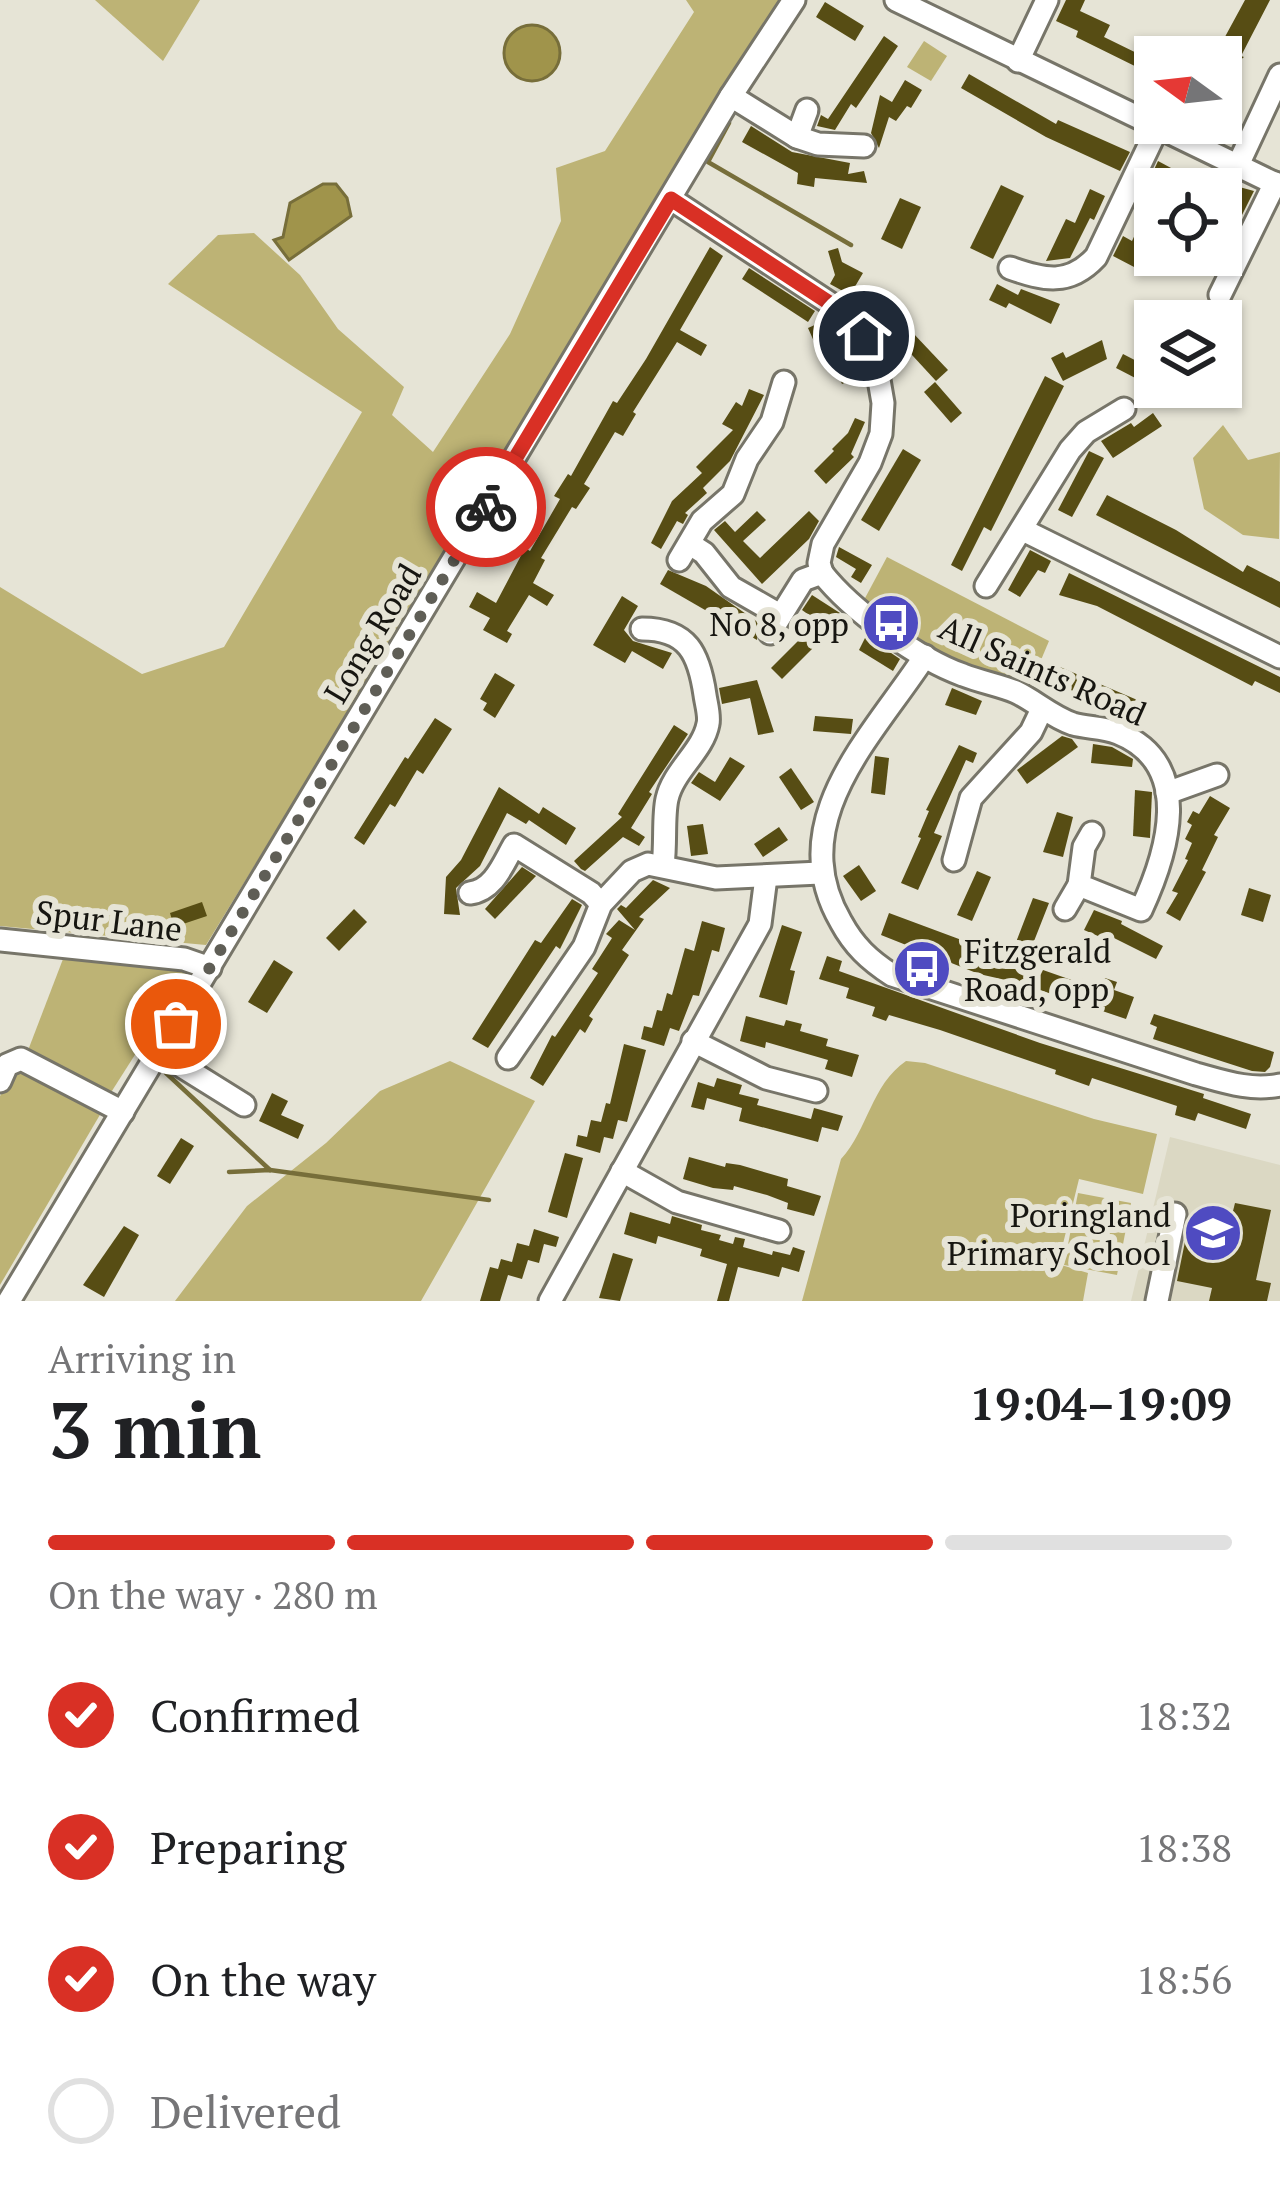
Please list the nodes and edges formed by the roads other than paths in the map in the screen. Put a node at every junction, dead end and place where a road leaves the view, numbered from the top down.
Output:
1 (794, 0) edge
2 (896, 0) edge
3 (1047, 0) edge
4 (1018, 61) junction
5 (1280, 75) edge
6 (731, 96) junction
7 (807, 110) dead end
8 (1134, 116) edge
9 (797, 137) junction
10 (856, 140) dead end
11 (1150, 144) edge
12 (1194, 144) edge
13 (1238, 165) junction
14 (1278, 184) edge
15 (671, 199) junction
16 (1010, 268) dead end
17 (1220, 295) dead end
18 (784, 382) dead end
19 (1115, 408) dead end
20 (1023, 530) junction
21 (822, 573) junction
22 (986, 586) dead end
23 (642, 629) dead end
24 (926, 656) junction
25 (1280, 657) edge
26 (1042, 709) junction
27 (1217, 775) dead end
28 (1168, 793) junction
29 (1093, 833) dead end
30 (964, 848) dead end
31 (663, 865) junction
32 (820, 873) junction
33 (766, 877) junction
34 (1079, 885) junction
35 (470, 893) dead end
36 (601, 904) junction
37 (1066, 909) dead end
38 (0, 940) edge
39 (210, 968) junction
40 (693, 1041) junction
41 (159, 1052) junction
42 (508, 1058) dead end
43 (0, 1081) edge
44 (1280, 1084) edge
45 (816, 1090) dead end
46 (244, 1105) dead end
47 (123, 1112) junction
48 (622, 1171) junction
49 (1174, 1214) dead end
50 (779, 1232) dead end
51 (1160, 1300) edge
52 (9, 1301) edge
53 (550, 1301) edge

1 - 6 street, Long Road
2 - 4 street
3 - 4 street
4 - 8 street
5 - 13 street
6 - 9 street
6 - 15 street, Long Road
7 - 9 street
9 - 10 street
11 - 16 street
12 - 13 street
13 - 14 street
14 - 17 street
15 - 21 street
15 - 39 street, Long Road
18 - 21 street
19 - 20 street
20 - 22 street
20 - 25 street
21 - 24 street, All Saints Road
23 - 31 street
24 - 26 street, All Saints Road
24 - 32 street
26 - 28 street, All Saints Road
26 - 30 street
27 - 28 street
28 - 34 street
29 - 34 street
31 - 33 street
31 - 36 street
32 - 33 street
32 - 44 street
33 - 40 street
34 - 37 street
35 - 36 street
36 - 42 street
38 - 39 street, Spur Lane
39 - 41 street, Long Road
40 - 45 street
40 - 48 street
41 - 46 street
41 - 47 street, Long Road
43 - 47 street
47 - 52 street, Long Road
48 - 50 street
48 - 53 street
49 - 51 street

